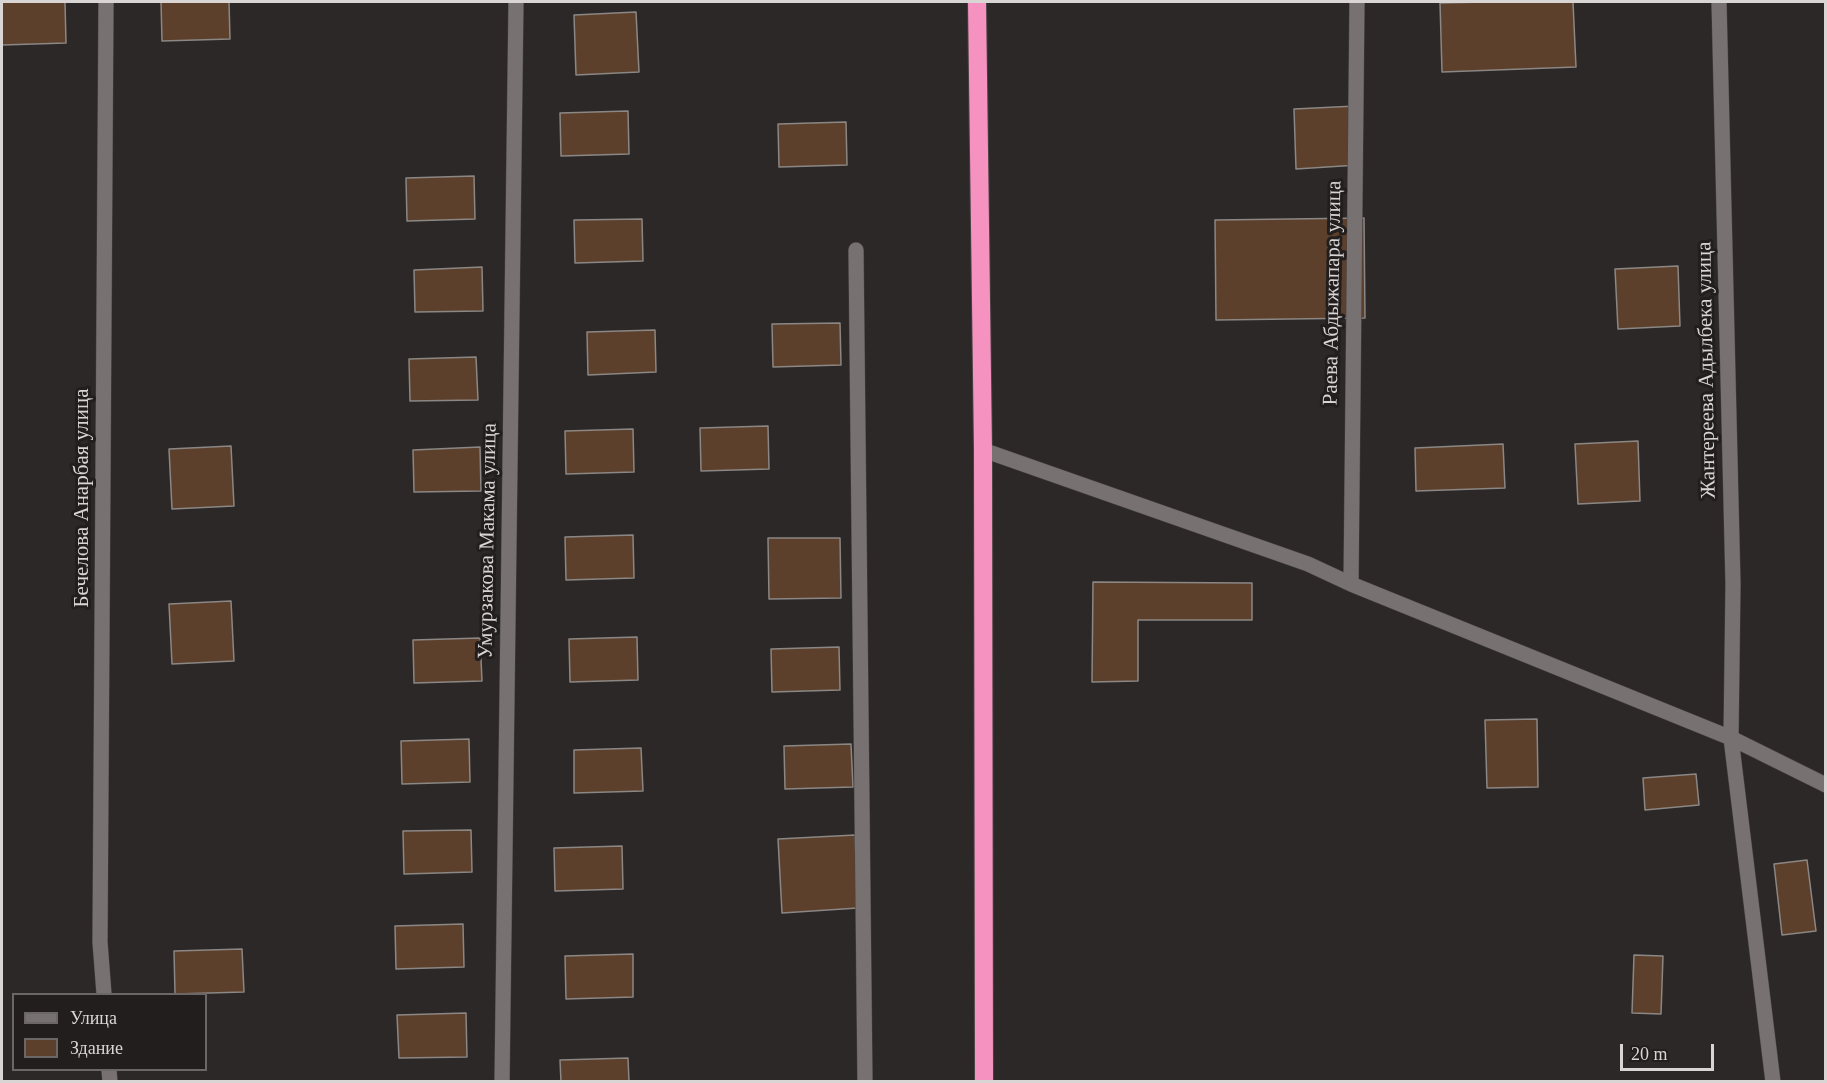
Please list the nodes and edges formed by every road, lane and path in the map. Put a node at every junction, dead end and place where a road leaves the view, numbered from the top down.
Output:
1 (106, 2) edge
2 (516, 2) edge
3 (977, 2) edge
4 (1357, 2) edge
5 (1719, 2) edge
6 (856, 249) dead end
7 (983, 450) junction
8 (1351, 584) junction
9 (1731, 738) junction
10 (1826, 785) edge
11 (104, 993) edge
12 (502, 1082) edge
13 (865, 1082) edge
14 (984, 1082) edge
15 (1773, 1082) edge

1 - 11 street, Бечелова Анарбая улица
2 - 12 street, Умурзакова Макама улица
3 - 7 highway
4 - 8 street, Раева Абдыжапара улица
5 - 9 street, Жантереева Адылбека улица
6 - 13 street
7 - 8 street
7 - 14 highway
8 - 9 street
9 - 10 street
9 - 15 street, Жантереева Адылбека улица

